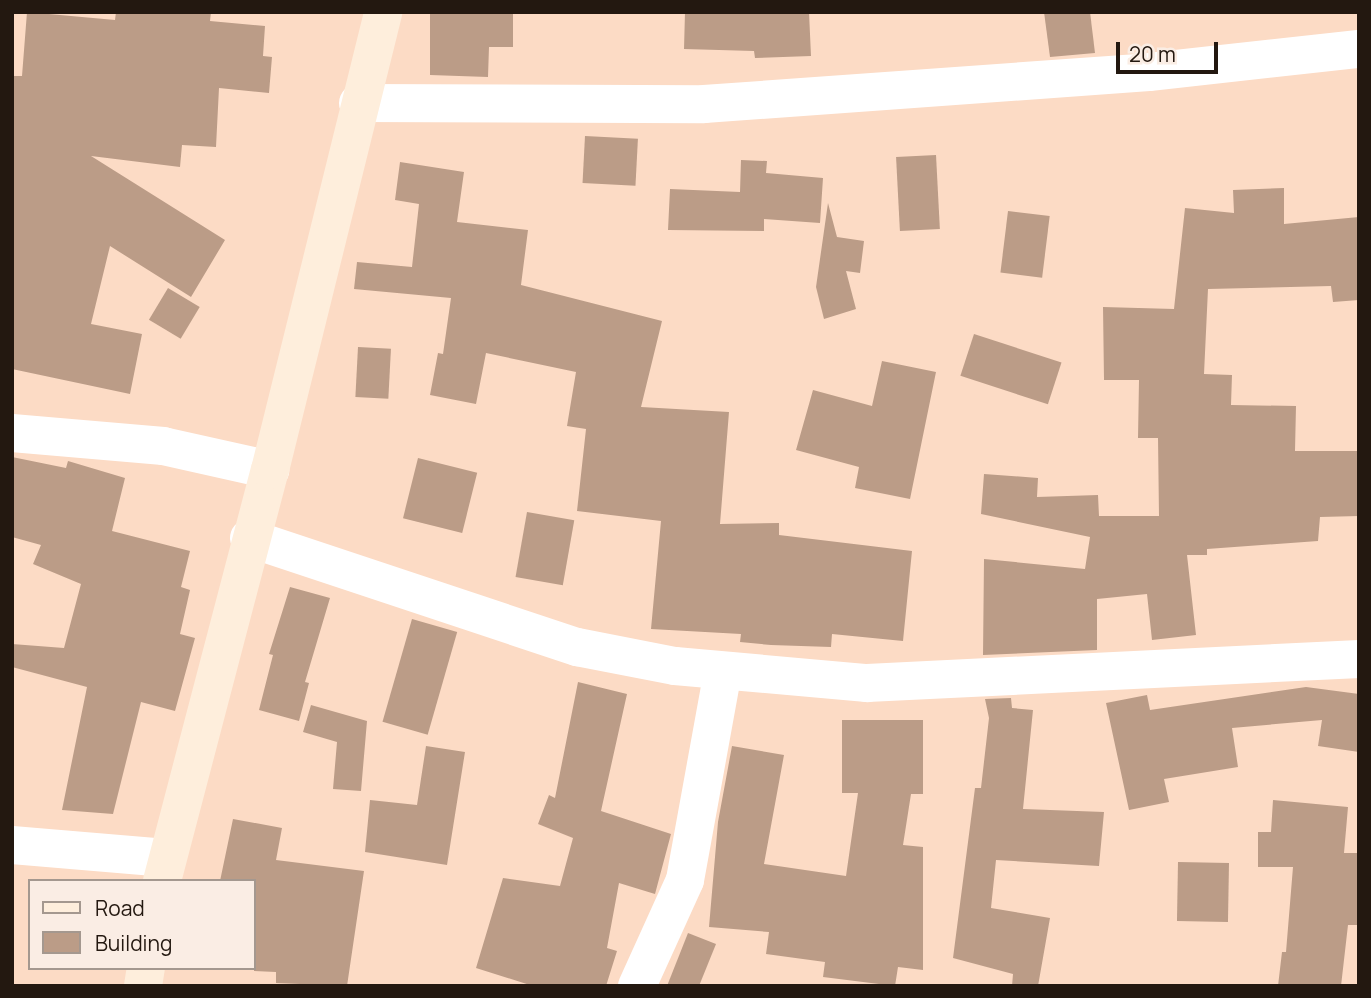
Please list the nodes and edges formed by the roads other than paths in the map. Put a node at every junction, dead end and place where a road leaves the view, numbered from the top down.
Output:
1 (383, 12) edge
2 (1359, 49) edge
3 (358, 103) junction
4 (12, 433) edge
5 (270, 470) junction
6 (249, 538) junction
7 (1359, 659) edge
8 (723, 671) junction
9 (12, 845) edge
10 (164, 869) edge
11 (637, 986) edge

1 - 3 street
2 - 3 street
3 - 5 street
4 - 5 street
5 - 6 street
6 - 8 street
6 - 10 street
7 - 8 street
8 - 11 street
9 - 10 street

